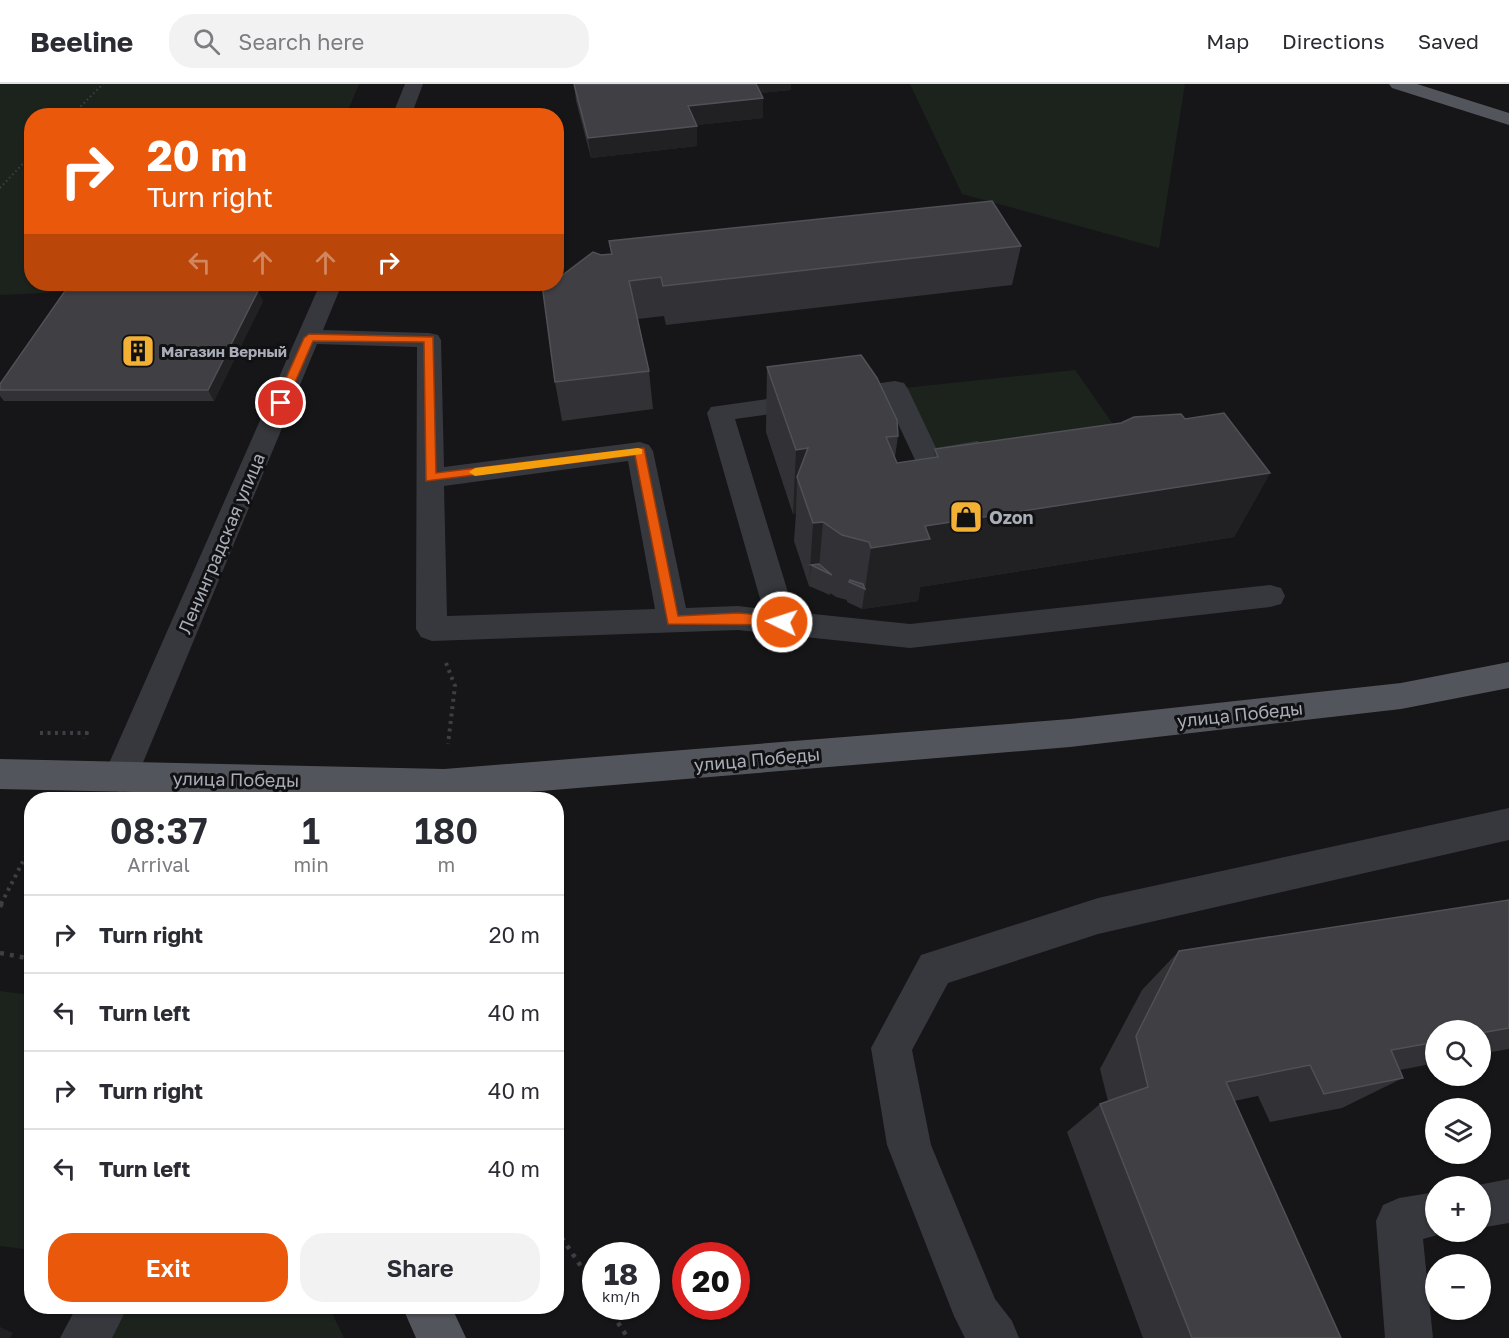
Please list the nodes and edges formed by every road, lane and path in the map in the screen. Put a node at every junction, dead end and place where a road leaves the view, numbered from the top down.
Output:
1 (103, 84) edge
2 (414, 84) edge
3 (1398, 84) edge
4 (79, 108) edge
5 (404, 108) edge
6 (1509, 119) edge
7 (24, 162) edge
8 (0, 188) edge
9 (328, 291) edge
10 (309, 338) junction
11 (1002, 447) edge
12 (430, 478) junction
13 (1270, 596) dead end
14 (673, 621) junction
15 (782, 622) junction
16 (432, 629) junction
17 (1509, 675) edge
18 (0, 774) edge
19 (444, 784) junction
20 (127, 788) edge
21 (1509, 824) edge
22 (24, 860) edge
23 (0, 907) edge
24 (0, 953) edge
25 (24, 958) edge
26 (1509, 1201) edge
27 (1491, 1204) edge
28 (1425, 1216) edge
29 (564, 1241) edge
30 (582, 1268) edge
31 (100, 1314) edge
32 (429, 1314) edge
33 (616, 1320) edge
34 (84, 1338) edge
35 (442, 1338) edge
36 (628, 1338) edge
37 (995, 1338) edge
38 (1409, 1338) edge

1 - 4 path
2 - 5 street
3 - 6 main road
7 - 8 path
9 - 10 street, Ленинградская улица
10 - 12 street
10 - 20 street, Ленинградская улица
11 - 15 street
12 - 14 street
12 - 16 street
13 - 15 street
14 - 15 street
14 - 16 street
16 - 19 path
17 - 19 main road, улица Победы
18 - 20 main road, улица Победы
19 - 20 main road, улица Победы
21 - 37 street
22 - 23 path
24 - 25 path
26 - 27 street
28 - 38 street
29 - 30 path
31 - 34 street
32 - 35 main road
33 - 36 path

